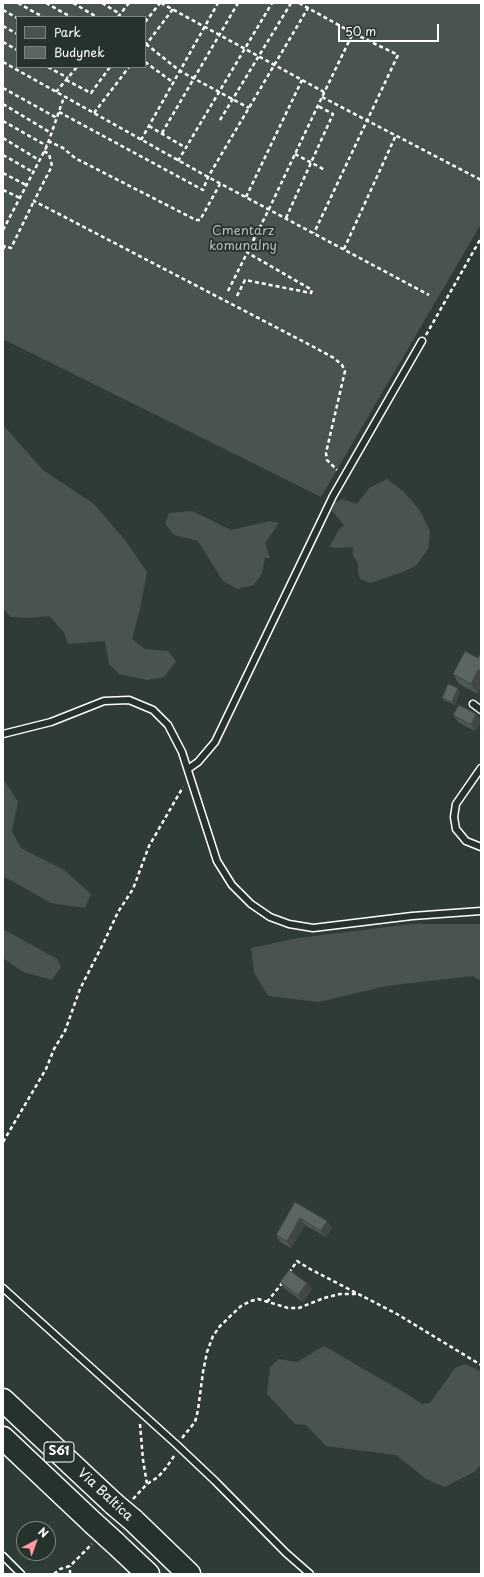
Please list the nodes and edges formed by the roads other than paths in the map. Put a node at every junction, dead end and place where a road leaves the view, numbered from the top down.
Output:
1 (422, 341) road end
2 (473, 704) dead end
3 (481, 710) edge
4 (3, 734) edge
5 (481, 768) edge
6 (188, 769) junction
7 (481, 847) edge
8 (481, 911) edge
9 (3, 1288) edge
10 (3, 1400) edge
11 (3, 1438) edge
12 (3, 1556) edge
13 (21, 1574) edge
14 (148, 1574) edge
15 (189, 1574) edge
16 (310, 1574) edge

1 - 6 lane
2 - 3 lane
4 - 6 lane
5 - 7 lane
6 - 8 lane
9 - 16 lane
10 - 15 highway, Via Baltica / S61
11 - 14 highway, S61, bridge
12 - 13 lane

